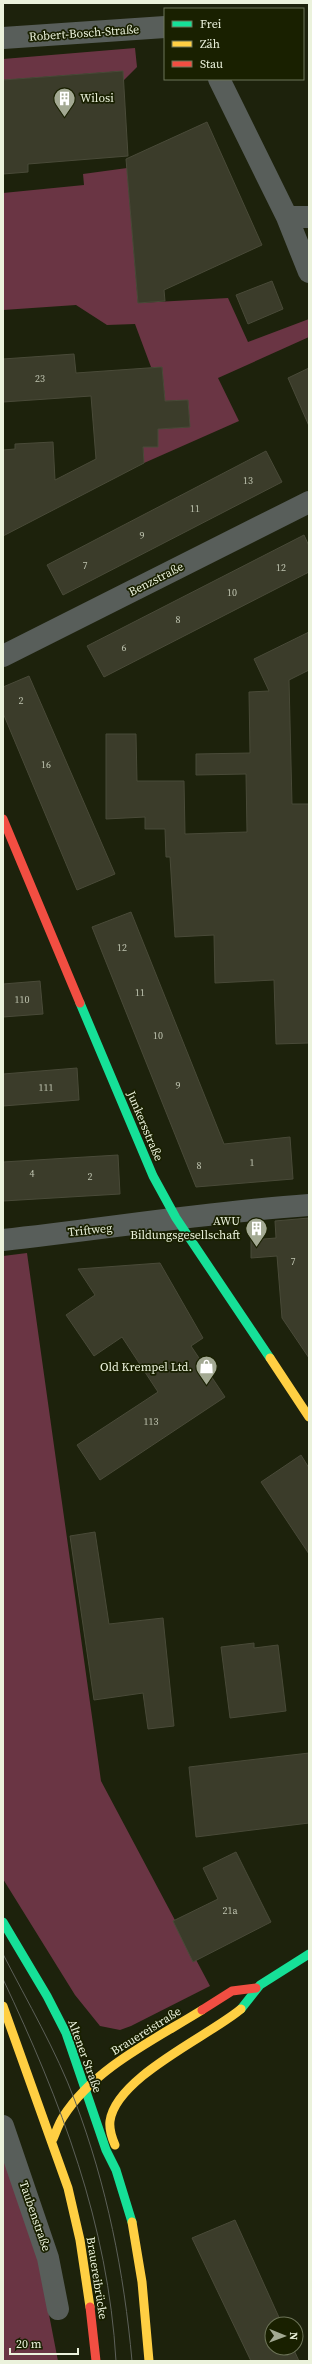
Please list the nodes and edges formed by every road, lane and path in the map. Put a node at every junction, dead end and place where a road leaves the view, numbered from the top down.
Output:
1 (164, 27) edge
2 (3, 38) edge
3 (219, 80) edge
4 (287, 217) junction
5 (309, 217) edge
6 (309, 272) edge
7 (309, 502) edge
8 (3, 656) edge
9 (3, 819) edge
10 (309, 1205) edge
11 (176, 1218) junction
12 (3, 1240) edge
13 (309, 1417) edge
14 (3, 1922) edge
15 (309, 1954) edge
16 (256, 1988) junction
17 (3, 2006) edge
18 (85, 2090) junction
19 (3, 2126) edge
20 (53, 2139) junction
21 (116, 2166) junction
22 (58, 2309) dead end
23 (96, 2361) edge
24 (149, 2361) edge

1 - 2 street, Robert-Bosch-Straße
3 - 4 street
4 - 5 street
4 - 6 street
7 - 8 street, Benzstraße
9 - 11 street, Junkersstraße
10 - 11 street, Triftweg
11 - 12 street, Triftweg
11 - 13 street, Junkersstraße
14 - 18 street, Altener Straße
15 - 16 street, Brauereistraße
16 - 18 street, Brauereistraße
16 - 21 street, Brauereistraße
17 - 20 street
18 - 20 street, Brauereistraße
18 - 21 street, Altener Straße
19 - 22 street, Taubenstraße
20 - 23 street, Brauereibrücke
21 - 24 street, Altener Straße

